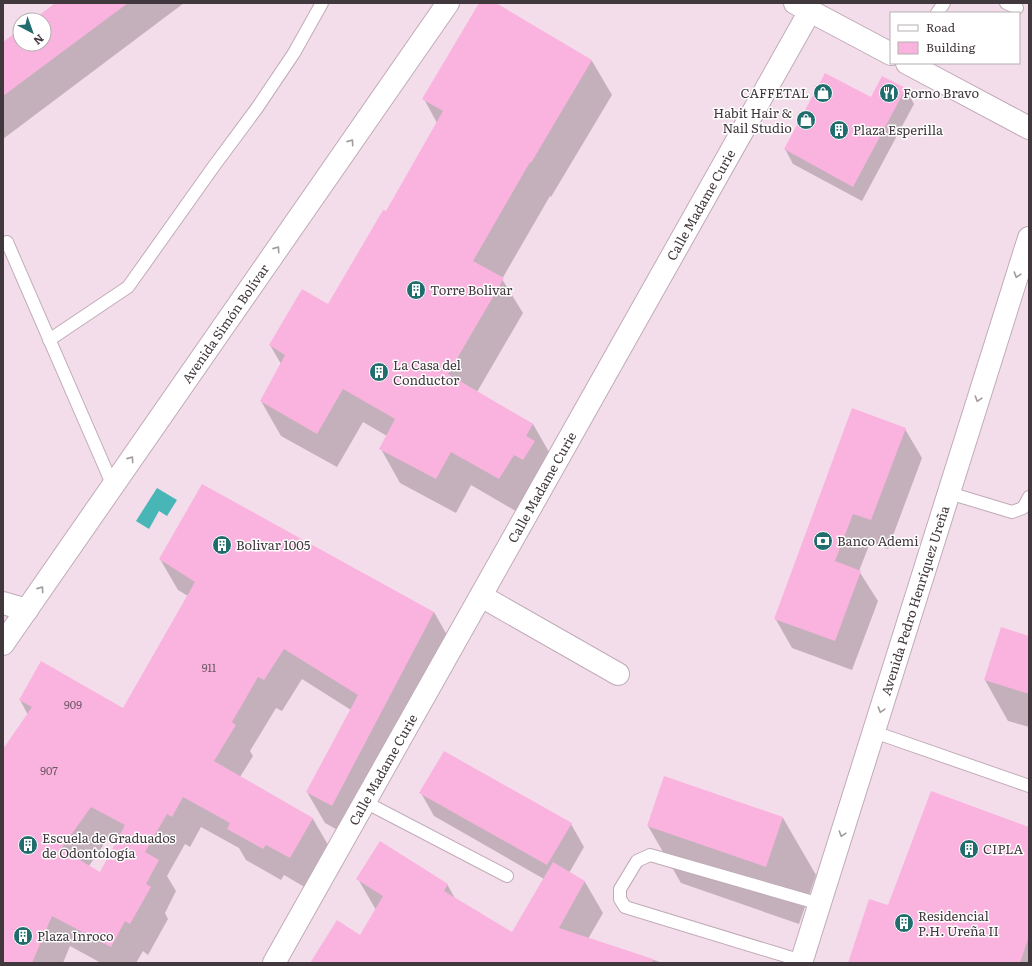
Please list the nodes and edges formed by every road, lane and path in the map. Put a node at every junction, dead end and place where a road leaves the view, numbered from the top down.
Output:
1 (322, 3) edge
2 (448, 3) edge
3 (944, 3) edge
4 (1006, 3) edge
5 (803, 7) edge
6 (1017, 8) dead end
7 (938, 12) edge
8 (890, 53) edge
9 (909, 64) edge
10 (1029, 128) edge
11 (1029, 238) edge
12 (7, 242) dead end
13 (49, 340) junction
14 (113, 486) junction
15 (949, 493) junction
16 (1029, 498) edge
17 (481, 596) junction
18 (3, 603) edge
19 (27, 610) junction
20 (3, 644) edge
21 (618, 674) dead end
22 (874, 732) junction
23 (1029, 786) edge
24 (365, 802) junction
25 (506, 876) dead end
26 (820, 904) junction
27 (802, 962) edge
28 (274, 963) edge

1 - 13 lane
14 -> 2 main road, Avenida Simón Bolívar
3 - 7 lane
4 - 6 lane
5 - 8 main road
5 - 17 main road, Calle Madame Curie
9 - 10 main road
11 -> 15 main road, Avenida Pedro Henríquez Ureña
12 - 13 lane
13 - 14 lane
19 -> 14 main road, Avenida Simón Bolívar
15 - 16 lane
15 -> 22 main road, Avenida Pedro Henríquez Ureña
17 - 21 main road
17 - 24 main road, Calle Madame Curie
18 - 19 main road
19 - 20 main road, Avenida Simón Bolívar
22 - 23 lane
22 -> 26 main road, Avenida Pedro Henríquez Ureña
24 - 25 lane
24 - 28 main road, Calle Madame Curie
26 - 27 main road, Avenida Pedro Henríquez Ureña
26 - 27 lane

